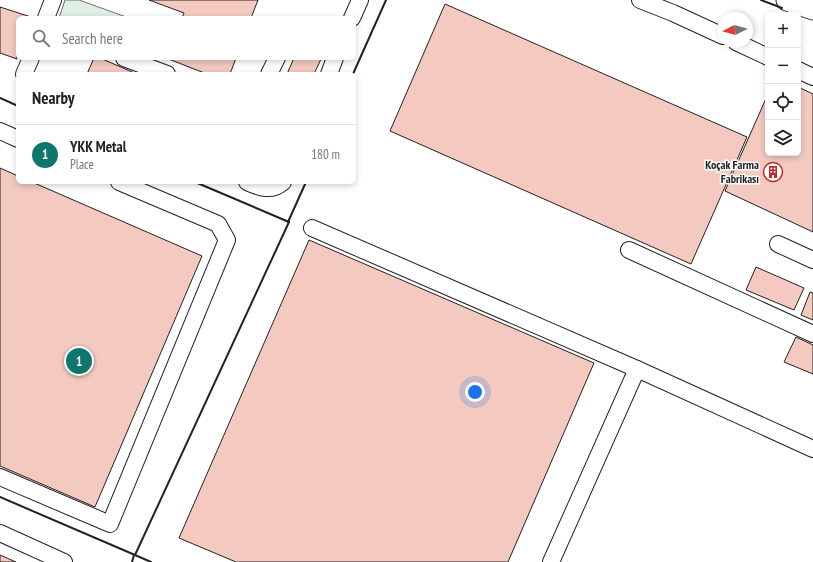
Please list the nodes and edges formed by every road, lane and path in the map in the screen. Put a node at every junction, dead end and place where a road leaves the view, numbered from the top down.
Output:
1 (53, 0) edge
2 (360, 0) edge
3 (640, 0) edge
4 (787, 0) edge
5 (813, 9) edge
6 (47, 16) edge
7 (353, 16) edge
8 (717, 33) edge
9 (749, 48) edge
10 (765, 56) edge
11 (29, 60) edge
12 (129, 60) edge
13 (276, 60) edge
14 (334, 60) edge
15 (801, 71) edge
16 (25, 72) edge
17 (162, 72) edge
18 (270, 72) edge
19 (329, 72) edge
20 (813, 77) edge
21 (0, 131) edge
22 (16, 137) edge
23 (124, 184) edge
24 (251, 184) edge
25 (280, 184) edge
26 (312, 228) dead end
27 (778, 244) dead end
28 (629, 250) dead end
29 (813, 260) edge
30 (813, 334) edge
31 (637, 369) junction
32 (813, 449) edge
33 (0, 477) edge
34 (0, 533) edge
35 (64, 562) edge
36 (551, 562) edge

1 - 6 lane
2 - 7 lane
3 - 8 lane
4 - 5 main road
9 - 10 lane
11 - 16 lane
12 - 17 lane
13 - 18 lane
14 - 19 lane
15 - 20 lane
21 - 22 lane
23 - 33 lane
24 - 25 lane
26 - 31 lane
27 - 29 lane
28 - 30 lane
31 - 32 lane
31 - 36 lane
34 - 35 lane

